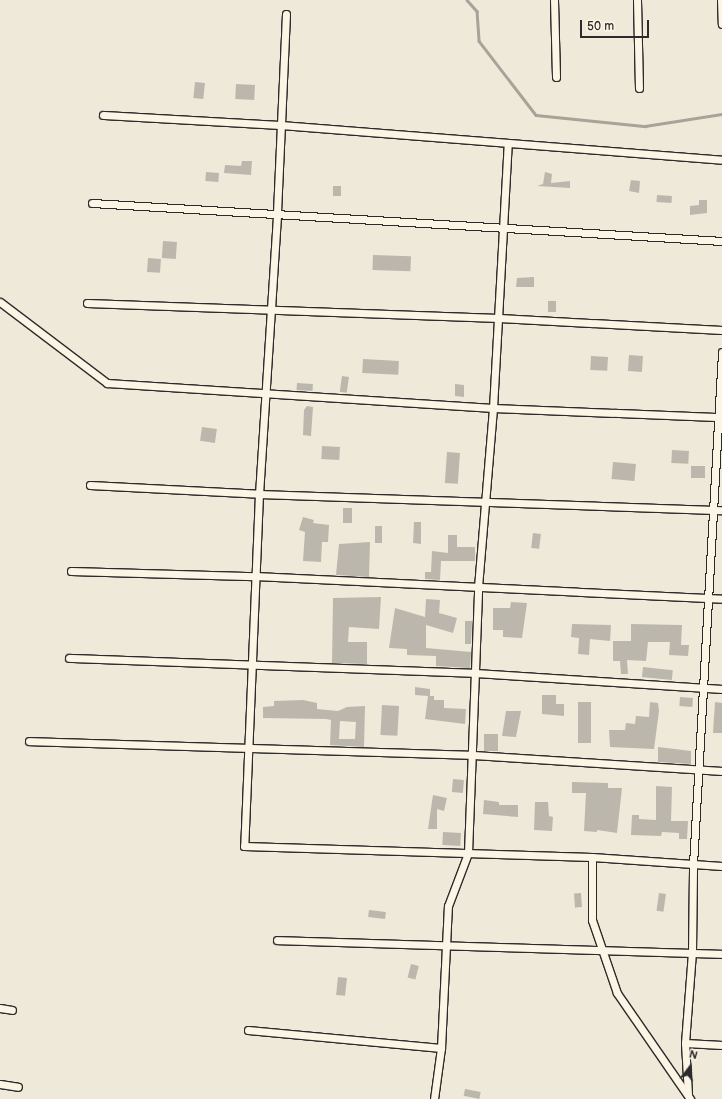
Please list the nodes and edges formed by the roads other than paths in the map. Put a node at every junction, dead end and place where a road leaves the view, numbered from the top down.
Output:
1 (554, 0) edge
2 (637, 0) edge
3 (721, 0) edge
4 (286, 14) dead end
5 (722, 24) edge
6 (556, 77) dead end
7 (639, 88) dead end
8 (103, 115) dead end
9 (281, 125) junction
10 (508, 143) junction
11 (722, 160) edge
12 (92, 203) dead end
13 (277, 216) junction
14 (502, 229) junction
15 (722, 242) edge
16 (0, 302) edge
17 (87, 303) dead end
18 (270, 311) junction
19 (498, 318) junction
20 (722, 330) edge
21 (722, 352) edge
22 (266, 395) junction
23 (493, 408) junction
24 (720, 417) edge
25 (90, 484) dead end
26 (259, 494) junction
27 (486, 501) junction
28 (718, 510) edge
29 (71, 571) dead end
30 (255, 576) junction
31 (478, 587) junction
32 (710, 598) junction
33 (722, 599) edge
34 (69, 658) dead end
35 (252, 666) junction
36 (475, 673) junction
37 (703, 688) junction
38 (722, 689) edge
39 (29, 741) dead end
40 (248, 750) junction
41 (472, 755) junction
42 (699, 769) junction
43 (722, 771) edge
44 (468, 853) junction
45 (592, 857) junction
46 (693, 865) junction
47 (722, 866) edge
48 (277, 940) dead end
49 (447, 945) junction
50 (602, 948) junction
51 (692, 952) junction
52 (722, 954) edge
53 (0, 1008) edge
54 (12, 1010) dead end
55 (248, 1030) dead end
56 (685, 1043) junction
57 (722, 1045) edge
58 (441, 1048) junction
59 (0, 1084) edge
60 (18, 1087) dead end
61 (689, 1097) edge
62 (434, 1099) edge

1 - 6 street
2 - 7 street
3 - 5 street
4 - 9 street
8 - 9 street
9 - 10 street
9 - 13 street
10 - 11 street
10 - 14 street
12 - 13 street
13 - 14 street
13 - 18 street
14 - 15 street
14 - 19 street
16 - 22 street
17 - 18 street
18 - 19 street
18 - 22 street
19 - 20 street
19 - 23 street
21 - 24 street
22 - 23 street
22 - 26 street
23 - 24 street
23 - 27 street
24 - 28 street
25 - 26 street
26 - 27 street
26 - 30 street
27 - 28 street
27 - 31 street
28 - 32 street
29 - 30 street
30 - 31 street
30 - 35 street
31 - 32 street
31 - 36 street
32 - 33 street
32 - 37 street
34 - 35 street
35 - 36 street
35 - 40 street
36 - 37 street
36 - 41 street
37 - 38 street
37 - 42 street
39 - 40 street
40 - 41 street
40 - 44 street
41 - 42 street
41 - 44 street
42 - 43 street
42 - 46 street
44 - 45 street
44 - 49 street
45 - 46 street
45 - 50 street
46 - 47 street
46 - 51 street
48 - 49 street
49 - 50 street
49 - 58 street
50 - 51 street
50 - 61 street
51 - 52 street
51 - 56 street
53 - 54 street
55 - 58 street
56 - 57 street
56 - 61 street
58 - 62 street
59 - 60 street

